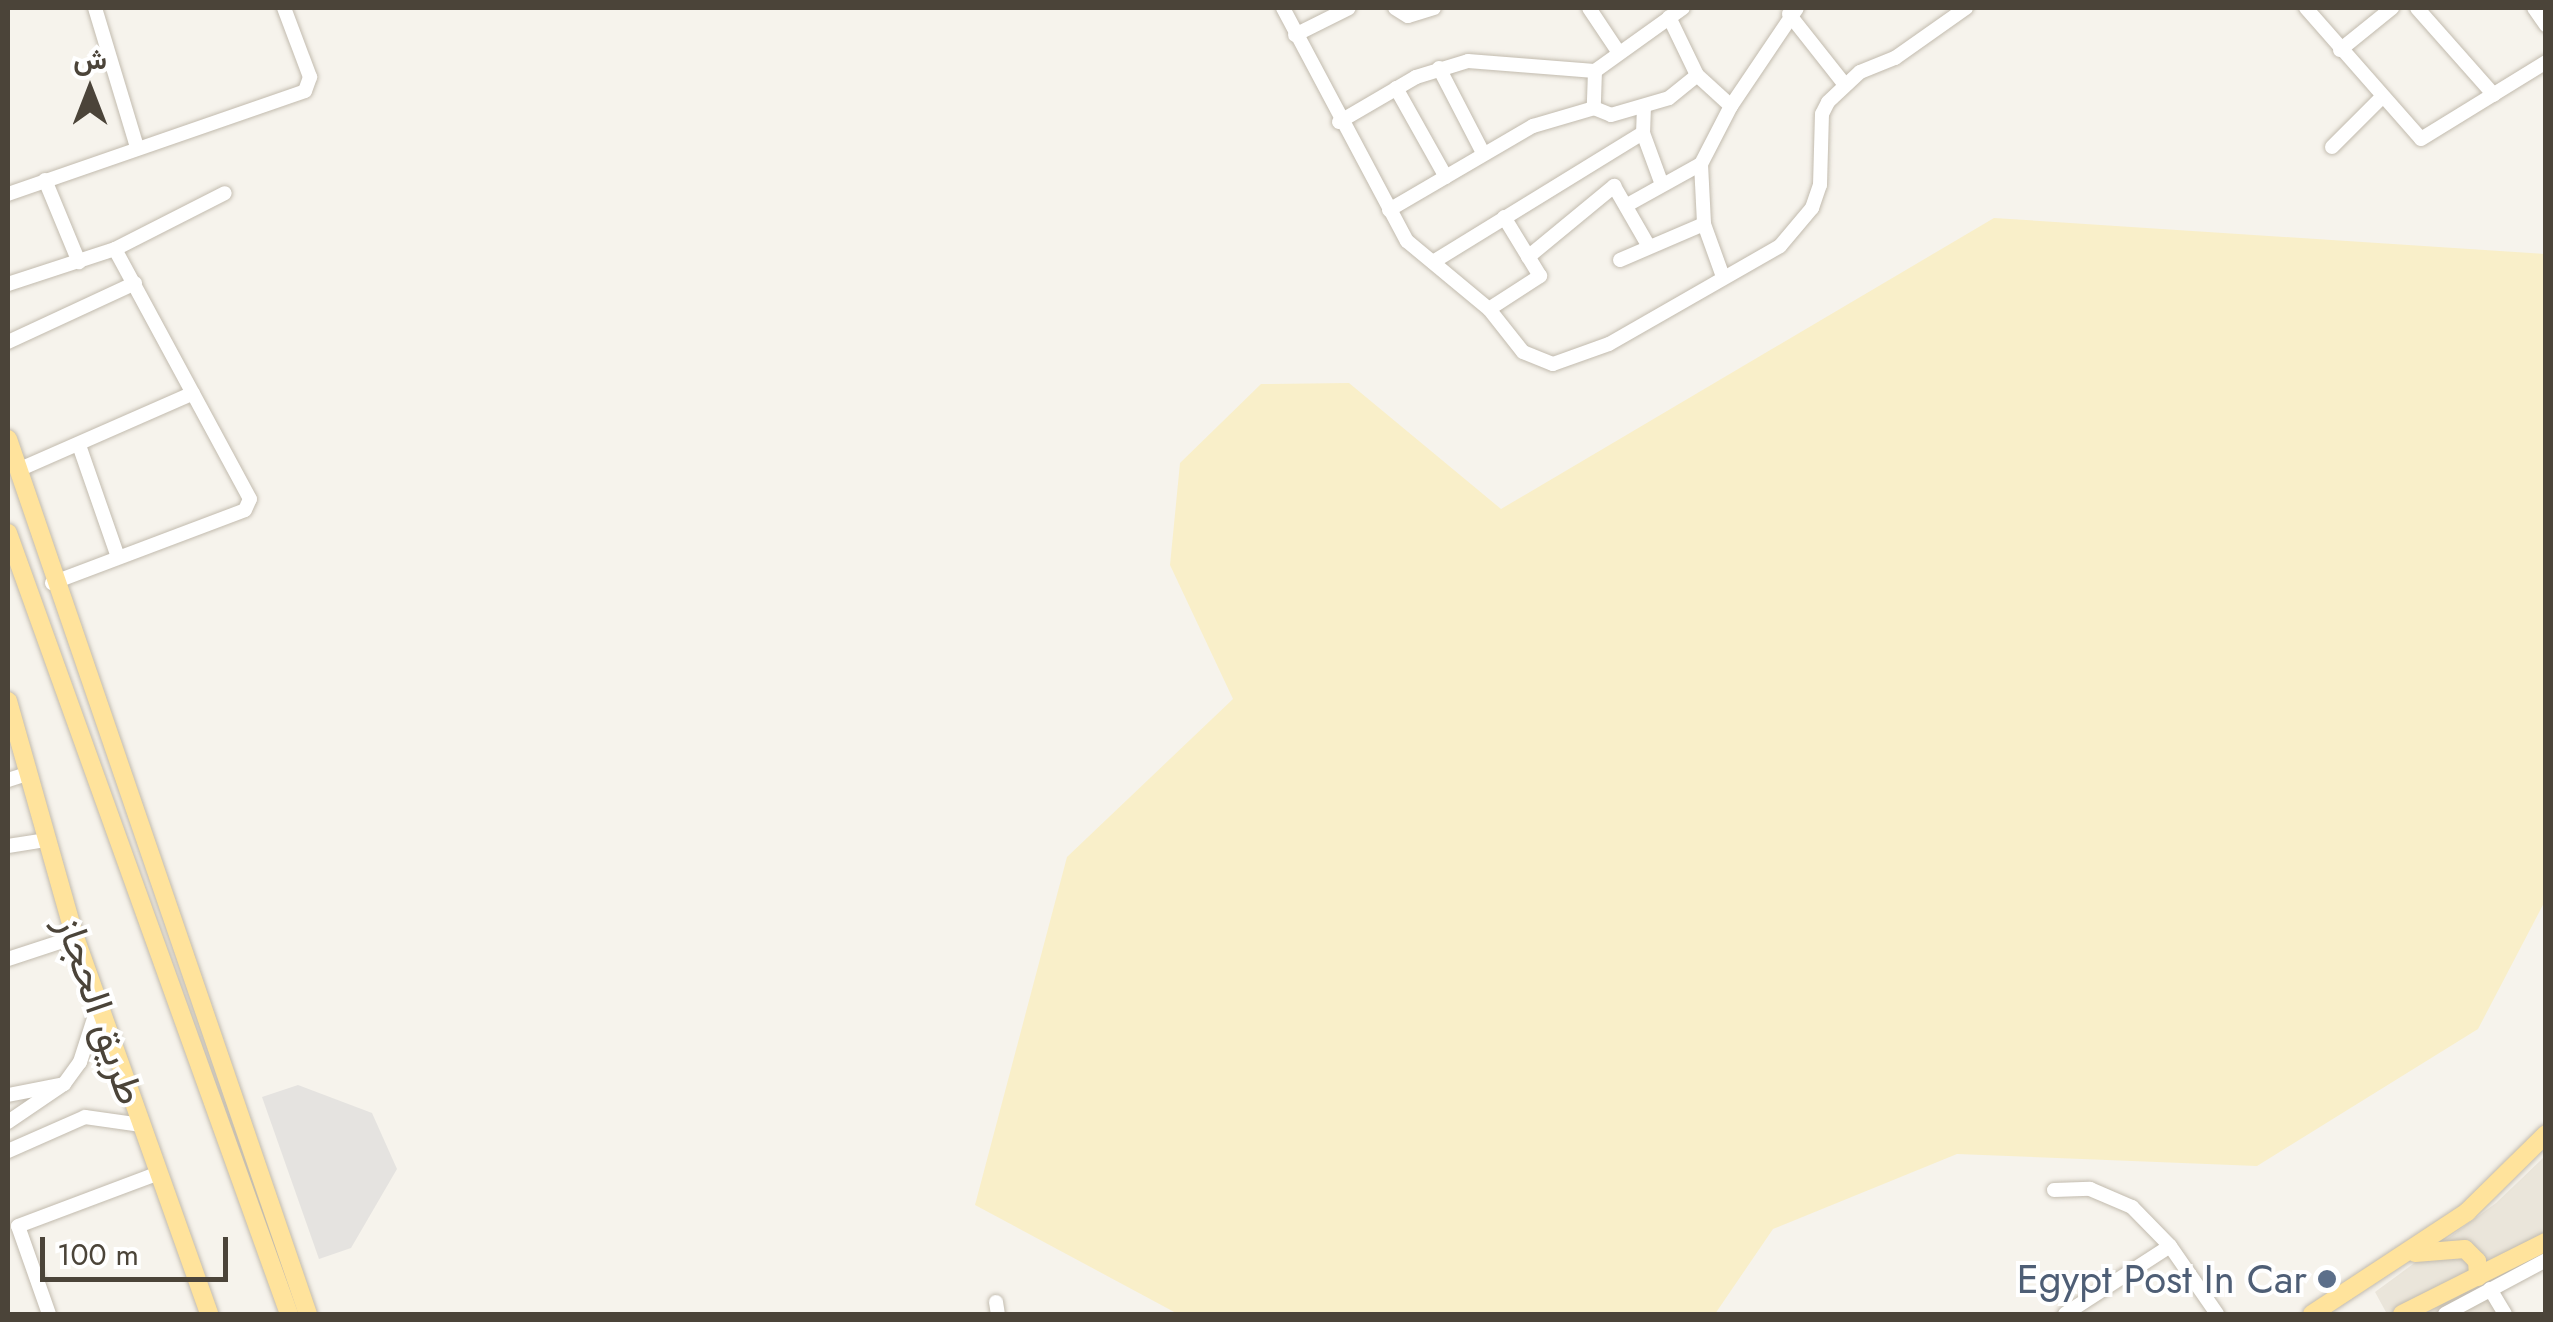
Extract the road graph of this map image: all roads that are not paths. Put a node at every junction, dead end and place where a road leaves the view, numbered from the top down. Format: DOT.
graph roads {
  1 [pos="95,8"];
  2 [pos="284,8"];
  3 [pos="1283,8"];
  4 [pos="1348,8"];
  5 [pos="1396,8"];
  6 [pos="1434,8"];
  7 [pos="1590,8"];
  8 [pos="1682,8"];
  9 [pos="1966,8"];
  10 [pos="2306,8"];
  11 [pos="2392,8"];
  12 [pos="2418,8"];
  13 [pos="2534,8"];
  14 [pos="1793,11"];
  15 [pos="1668,18"];
  16 [pos="2546,26"];
  17 [pos="1294,34"];
  18 [pos="2340,50"];
  19 [pos="1619,54"];
  20 [pos="2546,62"];
  21 [pos="1439,68"];
  22 [pos="1595,71"];
  23 [pos="1696,75"];
  24 [pos="1845,85"];
  25 [pos="1396,88"];
  26 [pos="2494,94"];
  27 [pos="2381,98"];
  28 [pos="1644,106"];
  29 [pos="1731,106"];
  30 [pos="1594,108"];
  31 [pos="1339,122"];
  32 [pos="1642,133"];
  33 [pos="2332,146"];
  34 [pos="138,147"];
  35 [pos="1483,153"];
  36 [pos="1701,164"];
  37 [pos="1446,176"];
  38 [pos="45,180"];
  39 [pos="1661,182"];
  40 [pos="225,193"];
  41 [pos="8,194"];
  42 [pos="1629,204"];
  43 [pos="1389,210"];
  44 [pos="1504,217"];
  45 [pos="1704,224"];
  46 [pos="1648,245"];
  47 [pos="115,249"];
  48 [pos="1528,258"];
  49 [pos="1620,260"];
  50 [pos="78,262"];
  51 [pos="1434,262"];
  52 [pos="1722,274"];
  53 [pos="8,284"];
  54 [pos="135,284"];
  55 [pos="1489,309"];
  56 [pos="8,342"];
  57 [pos="192,393"];
  58 [pos="8,439"];
  59 [pos="80,448"];
  60 [pos="18,470"];
  61 [pos="8,532"];
  62 [pos="118,558"];
  63 [pos="16,574"];
  64 [pos="52,584"];
  65 [pos="8,708"];
  66 [pos="27,774"];
  67 [pos="8,780"];
  68 [pos="105,797"];
  69 [pos="133,814"];
  70 [pos="44,840"];
  71 [pos="8,846"];
  72 [pos="75,937"];
  73 [pos="8,959"];
  74 [pos="98,1006"];
  75 [pos="64,1084"];
  76 [pos="8,1095"];
  77 [pos="8,1122"];
  78 [pos="141,1125"];
  79 [pos="2546,1134"];
  80 [pos="8,1152"];
  81 [pos="159,1173"];
  82 [pos="2054,1190"];
  83 [pos="2546,1242"];
  84 [pos="2170,1246"];
  85 [pos="2410,1254"];
  86 [pos="2546,1260"];
  87 [pos="2484,1283"];
  88 [pos="49,1314"];
  89 [pos="209,1314"];
  90 [pos="288,1314"];
  91 [pos="308,1314"];
  92 [pos="2066,1314"];
  93 [pos="2217,1314"];
  94 [pos="2312,1314"];
  95 [pos="2402,1314"];
  96 [pos="2445,1314"];
  97 [pos="2506,1314"];
  1 -- 34 [label="street"];
  2 -- 34 [label="street"];
  3 -- 17 [label="street"];
  4 -- 17 [label="street"];
  5 -- 6 [label="street"];
  7 -- 19 [label="street"];
  8 -- 15 [label="street"];
  9 -- 24 [label="street"];
  10 -- 18 [label="street"];
  11 -- 18 [label="street"];
  12 -- 26 [label="street"];
  13 -- 16 [label="street"];
  14 -- 24 [label="street"];
  14 -- 29 [label="street"];
  15 -- 19 [label="street"];
  15 -- 23 [label="street"];
  17 -- 31 [label="street"];
  18 -- 27 [label="street"];
  19 -- 22 [label="street"];
  20 -- 26 [label="street"];
  21 -- 22 [label="street"];
  21 -- 25 [label="street"];
  21 -- 35 [label="street"];
  22 -- 30 [label="street"];
  23 -- 28 [label="street"];
  23 -- 29 [label="street"];
  24 -- 52 [label="street"];
  25 -- 31 [label="street"];
  25 -- 37 [label="street"];
  26 -- 27 [label="street"];
  27 -- 33 [label="street"];
  28 -- 30 [label="street"];
  28 -- 32 [label="street"];
  29 -- 36 [label="street"];
  30 -- 35 [label="street"];
  31 -- 43 [label="street"];
  32 -- 39 [label="street"];
  32 -- 44 [label="street"];
  34 -- 38 [label="street"];
  35 -- 37 [label="street"];
  36 -- 39 [label="street"];
  36 -- 45 [label="street"];
  37 -- 43 [label="street"];
  38 -- 41 [label="street"];
  38 -- 50 [label="street"];
  39 -- 42 [label="street"];
  40 -- 47 [label="street"];
  42 -- 46 [label="street"];
  42 -- 48 [label="street"];
  43 -- 51 [label="street"];
  44 -- 48 [label="street"];
  44 -- 51 [label="street"];
  45 -- 46 [label="street"];
  45 -- 52 [label="street"];
  46 -- 49 [label="street"];
  47 -- 50 [label="street"];
  47 -- 54 [label="street"];
  48 -- 55 [label="street"];
  50 -- 53 [label="street"];
  51 -- 55 [label="street"];
  52 -- 55 [label="street"];
  54 -- 56 [label="street"];
  54 -- 57 [label="street"];
  57 -- 59 [label="street"];
  57 -- 62 [label="street"];
  58 -- 60 [label="main road"];
  59 -- 60 [label="street"];
  59 -- 62 [label="street"];
  60 -- 64 [label="main road"];
  61 -- 63 [label="main road"];
  62 -- 64 [label="street"];
  63 -- 68 [label="main road"];
  64 -- 69 [label="main road"];
  65 -- 66 [label="main road, طريق الحجاز"];
  66 -- 67 [label="street"];
  66 -- 70 [label="main road, طريق الحجاز"];
  68 -- 69 [label="main road"];
  68 -- 90 [label="main road"];
  69 -- 91 [label="main road"];
  70 -- 71 [label="street"];
  70 -- 72 [label="main road, طريق الحجاز"];
  72 -- 73 [label="street"];
  72 -- 74 [label="main road, طريق الحجاز"];
  74 -- 75 [label="street"];
  74 -- 78 [label="main road, طريق الحجاز"];
  75 -- 76 [label="street"];
  75 -- 77 [label="street"];
  78 -- 80 [label="street"];
  78 -- 81 [label="main road, طريق الحجاز"];
  79 -- 85 [label="main road"];
  81 -- 88 [label="street"];
  81 -- 89 [label="main road, طريق الحجاز"];
  82 -- 84 [label="street"];
  83 -- 87 [label="main road"];
  84 -- 92 [label="street"];
  84 -- 93 [label="street"];
  85 -- 87 [label="main road"];
  85 -- 94 [label="main road"];
  86 -- 87 [label="street"];
  87 -- 95 [label="main road"];
  87 -- 96 [label="street"];
  87 -- 97 [label="street"];
}
